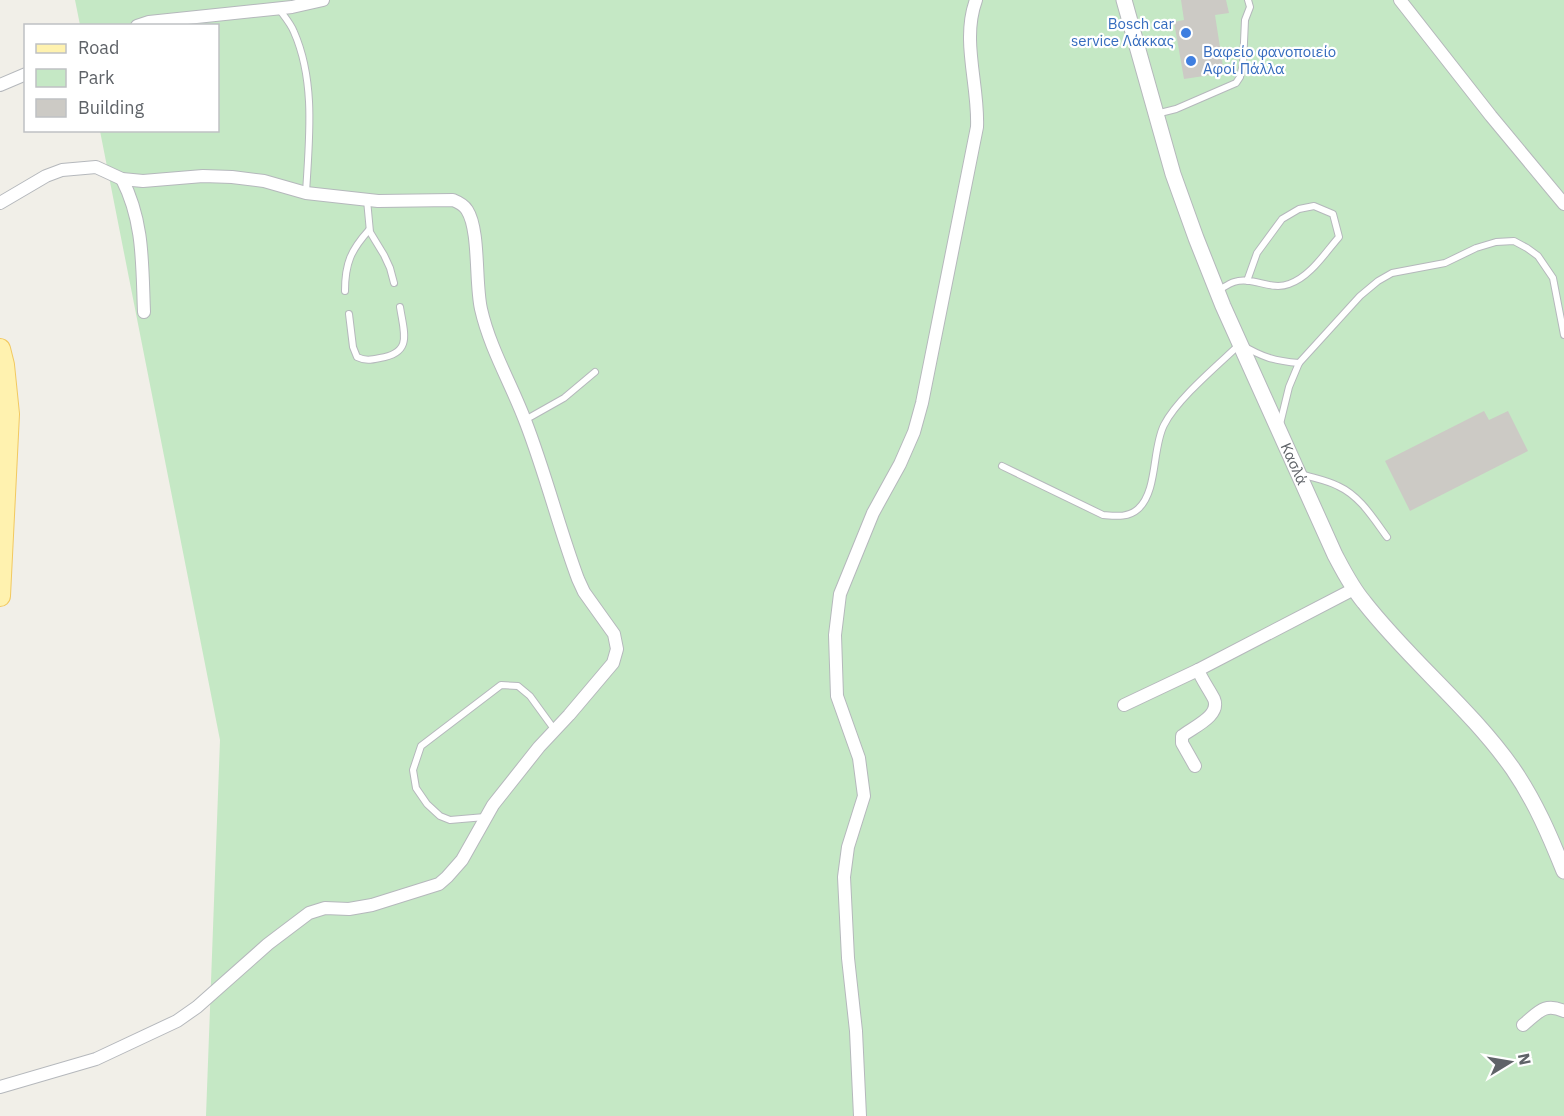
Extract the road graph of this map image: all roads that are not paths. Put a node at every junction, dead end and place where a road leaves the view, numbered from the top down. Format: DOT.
graph roads {
  1 [pos="323,0"];
  2 [pos="976,0"];
  3 [pos="1124,0"];
  4 [pos="1248,0"];
  5 [pos="1400,0"];
  6 [pos="279,8"];
  7 [pos="143,24"];
  8 [pos="24,75"];
  9 [pos="0,85"];
  10 [pos="1156,114"];
  11 [pos="122,179"];
  12 [pos="306,193"];
  13 [pos="367,200"];
  14 [pos="0,203"];
  15 [pos="1564,204"];
  16 [pos="369,230"];
  17 [pos="1246,281"];
  18 [pos="394,283"];
  19 [pos="345,291"];
  20 [pos="1217,292"];
  21 [pos="1557,302"];
  22 [pos="400,307"];
  23 [pos="1564,309"];
  24 [pos="144,312"];
  25 [pos="349,314"];
  26 [pos="1564,335"];
  27 [pos="1240,344"];
  28 [pos="0,350"];
  29 [pos="1299,363"];
  30 [pos="595,372"];
  31 [pos="525,420"];
  32 [pos="1279,431"];
  33 [pos="1002,466"];
  34 [pos="1297,473"];
  35 [pos="1387,537"];
  36 [pos="2,545"];
  37 [pos="1354,589"];
  38 [pos="0,596"];
  39 [pos="1198,670"];
  40 [pos="1124,705"];
  41 [pos="555,730"];
  42 [pos="1195,766"];
  43 [pos="486,817"];
  44 [pos="1564,871"];
  45 [pos="1564,1011"];
  46 [pos="1523,1025"];
  47 [pos="0,1087"];
  48 [pos="860,1116"];
  1 -- 6 [label="street"];
  2 -- 48 [label="street"];
  3 -- 10 [label="street, Κασλά"];
  4 -- 10 [label="lane"];
  5 -- 15 [label="street"];
  6 -- 7 [label="street"];
  6 -- 12 [label="lane"];
  8 -- 9 [label="street"];
  10 -- 20 [label="street, Κασλά"];
  11 -- 12 [label="street"];
  11 -- 14 [label="street"];
  11 -- 24 [label="street"];
  12 -- 13 [label="street"];
  13 -- 16 [label="lane"];
  13 -- 31 [label="street"];
  16 -- 18 [label="lane"];
  16 -- 19 [label="lane"];
  17 -- 17 [label="lane"];
  17 -- 20 [label="lane"];
  20 -- 27 [label="street, Κασλά"];
  21 -- 23 [label="lane"];
  21 -- 26 [label="lane"];
  21 -- 29 [label="lane"];
  22 -- 25 [label="lane"];
  27 -- 29 [label="lane"];
  27 -- 32 [label="street, Κασλά"];
  27 -- 33 [label="lane"];
  28 -- 36 [label="main road"];
  29 -- 32 [label="lane"];
  30 -- 31 [label="lane"];
  31 -- 41 [label="street"];
  32 -- 34 [label="street, Κασλά"];
  34 -- 35 [label="lane"];
  34 -- 37 [label="street, Κασλά"];
  36 -- 38 [label="main road"];
  37 -- 39 [label="street"];
  37 -- 44 [label="street, Κασλά"];
  39 -- 40 [label="street"];
  39 -- 42 [label="street"];
  41 -- 43 [label="street"];
  41 -- 43 [label="lane"];
  43 -- 47 [label="street"];
  45 -- 46 [label="street"];
}
